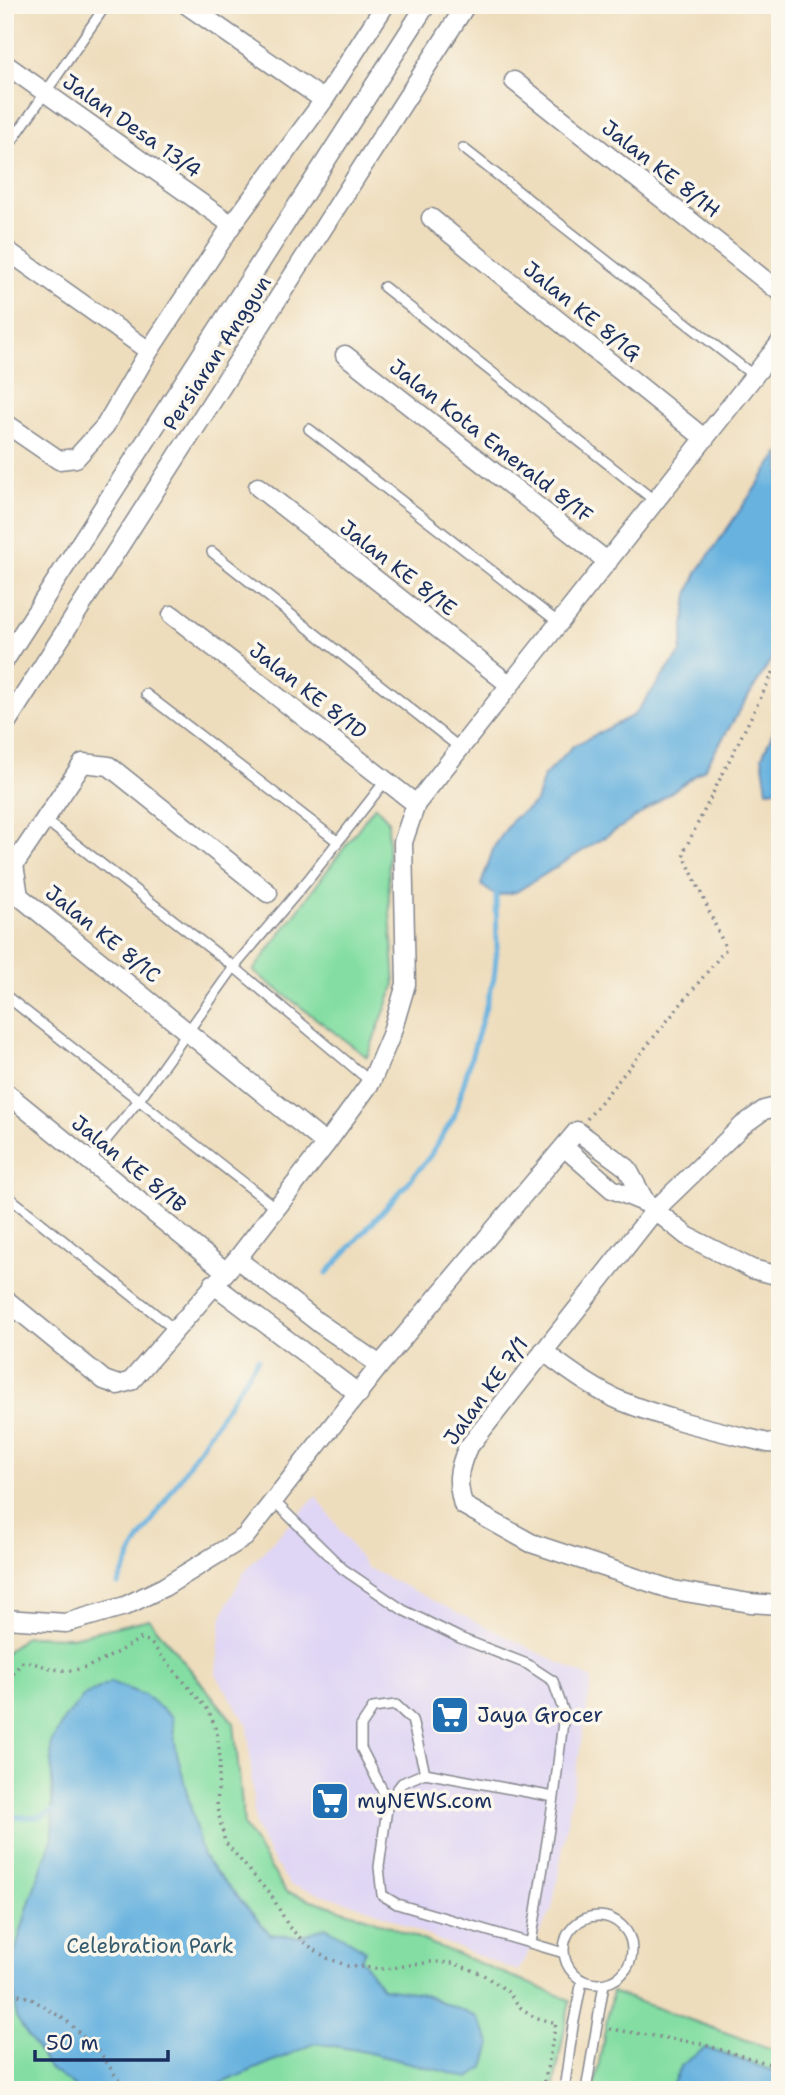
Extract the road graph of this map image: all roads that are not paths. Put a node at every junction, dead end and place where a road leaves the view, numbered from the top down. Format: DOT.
graph roads {
  1 [pos="106,5"];
  2 [pos="187,5"];
  3 [pos="385,5"];
  4 [pos="426,5"];
  5 [pos="467,5"];
  6 [pos="5,64"];
  7 [pos="514,81"];
  8 [pos="46,93"];
  9 [pos="324,100"];
  10 [pos="463,148"];
  11 [pos="5,151"];
  12 [pos="431,218"];
  13 [pos="232,225"];
  14 [pos="5,249"];
  15 [pos="384,287"];
  16 [pos="780,292"];
  17 [pos="780,343"];
  18 [pos="149,351"];
  19 [pos="345,355"];
  20 [pos="754,376"];
  21 [pos="5,423"];
  22 [pos="309,429"];
  23 [pos="705,439"];
  24 [pos="258,487"];
  25 [pos="655,501"];
  26 [pos="212,551"];
  27 [pos="608,562"];
  28 [pos="172,615"];
  29 [pos="559,624"];
  30 [pos="5,660"];
  31 [pos="510,685"];
  32 [pos="146,694"];
  33 [pos="5,725"];
  34 [pos="461,748"];
  35 [pos="386,780"];
  36 [pos="416,804"];
  37 [pos="45,820"];
  38 [pos="337,841"];
  39 [pos="268,893"];
  40 [pos="234,967"];
  41 [pos="5,995"];
  42 [pos="188,1032"];
  43 [pos="372,1082"];
  44 [pos="5,1092"];
  45 [pos="139,1100"];
  46 [pos="780,1106"];
  47 [pos="326,1144"];
  48 [pos="564,1147"];
  49 [pos="89,1161"];
  50 [pos="5,1194"];
  51 [pos="650,1207"];
  52 [pos="276,1208"];
  53 [pos="225,1271"];
  54 [pos="780,1276"];
  55 [pos="5,1299"];
  56 [pos="174,1329"];
  57 [pos="543,1351"];
  58 [pos="380,1365"];
  59 [pos="359,1394"];
  60 [pos="780,1444"];
  61 [pos="274,1501"];
  62 [pos="780,1605"];
  63 [pos="5,1619"];
  64 [pos="425,1773"];
  65 [pos="554,1797"];
  66 [pos="388,1801"];
  67 [pos="531,1943"];
  68 [pos="564,1953"];
  69 [pos="582,1981"];
  70 [pos="604,1984"];
  71 [pos="564,2090"];
  72 [pos="586,2090"];
  1 -- 8 [label="lane"];
  2 -- 9 [label="street"];
  3 -- 9 [label="street"];
  4 -- 30 [label="street, Persiaran Anggun"];
  5 -- 33 [label="street, Persiaran Anggun"];
  6 -- 8 [label="street, Jalan Desa 13/4"];
  7 -- 16 [label="street, Jalan KE 8/1H"];
  8 -- 11 [label="lane"];
  8 -- 13 [label="street, Jalan Desa 13/4"];
  9 -- 13 [label="street"];
  10 -- 20 [label="lane"];
  12 -- 23 [label="street, Jalan KE 8/1G"];
  13 -- 18 [label="street"];
  14 -- 18 [label="street"];
  15 -- 25 [label="lane"];
  17 -- 20 [label="street"];
  18 -- 21 [label="street"];
  19 -- 27 [label="street, Jalan Kota Emerald 8/1F"];
  20 -- 23 [label="street"];
  22 -- 29 [label="lane"];
  23 -- 25 [label="street"];
  24 -- 31 [label="street, Jalan KE 8/1E"];
  25 -- 27 [label="street"];
  26 -- 34 [label="lane"];
  27 -- 29 [label="street"];
  28 -- 35 [label="street, Jalan KE 8/1D"];
  29 -- 31 [label="street"];
  31 -- 34 [label="street"];
  32 -- 38 [label="lane"];
  34 -- 36 [label="street"];
  35 -- 36 [label="street, Jalan KE 8/1D"];
  35 -- 38 [label="lane"];
  36 -- 43 [label="street"];
  37 -- 39 [label="street, Jalan KE 8/1C"];
  37 -- 40 [label="lane"];
  37 -- 42 [label="street, Jalan KE 8/1C"];
  38 -- 40 [label="lane"];
  40 -- 42 [label="lane"];
  40 -- 43 [label="lane"];
  41 -- 45 [label="lane"];
  42 -- 45 [label="lane"];
  42 -- 47 [label="street, Jalan KE 8/1C"];
  43 -- 47 [label="street"];
  44 -- 49 [label="street, Jalan KE 8/1B"];
  45 -- 49 [label="lane"];
  45 -- 52 [label="lane"];
  46 -- 51 [label="street, Jalan KE 7/1"];
  47 -- 52 [label="street"];
  48 -- 51 [label="street"];
  48 -- 51 [label="street"];
  48 -- 58 [label="street"];
  49 -- 53 [label="street, Jalan KE 8/1B"];
  50 -- 56 [label="lane"];
  51 -- 54 [label="street"];
  51 -- 57 [label="street, Jalan KE 7/1"];
  52 -- 53 [label="street"];
  53 -- 56 [label="street"];
  53 -- 58 [label="street"];
  53 -- 59 [label="street"];
  55 -- 56 [label="street"];
  57 -- 60 [label="street"];
  57 -- 62 [label="street, Jalan KE 7/1"];
  58 -- 59 [label="street"];
  59 -- 61 [label="street"];
  61 -- 63 [label="street"];
  61 -- 65 [label="lane"];
  64 -- 65 [label="lane"];
  64 -- 66 [label="lane"];
  64 -- 66 [label="lane"];
  65 -- 67 [label="lane"];
  66 -- 67 [label="lane"];
  67 -- 68 [label="lane"];
  68 -- 69 [label="lane"];
  68 -- 70 [label="lane"];
  69 -- 70 [label="lane"];
  69 -- 71 [label="lane"];
  70 -- 72 [label="lane"];
}
